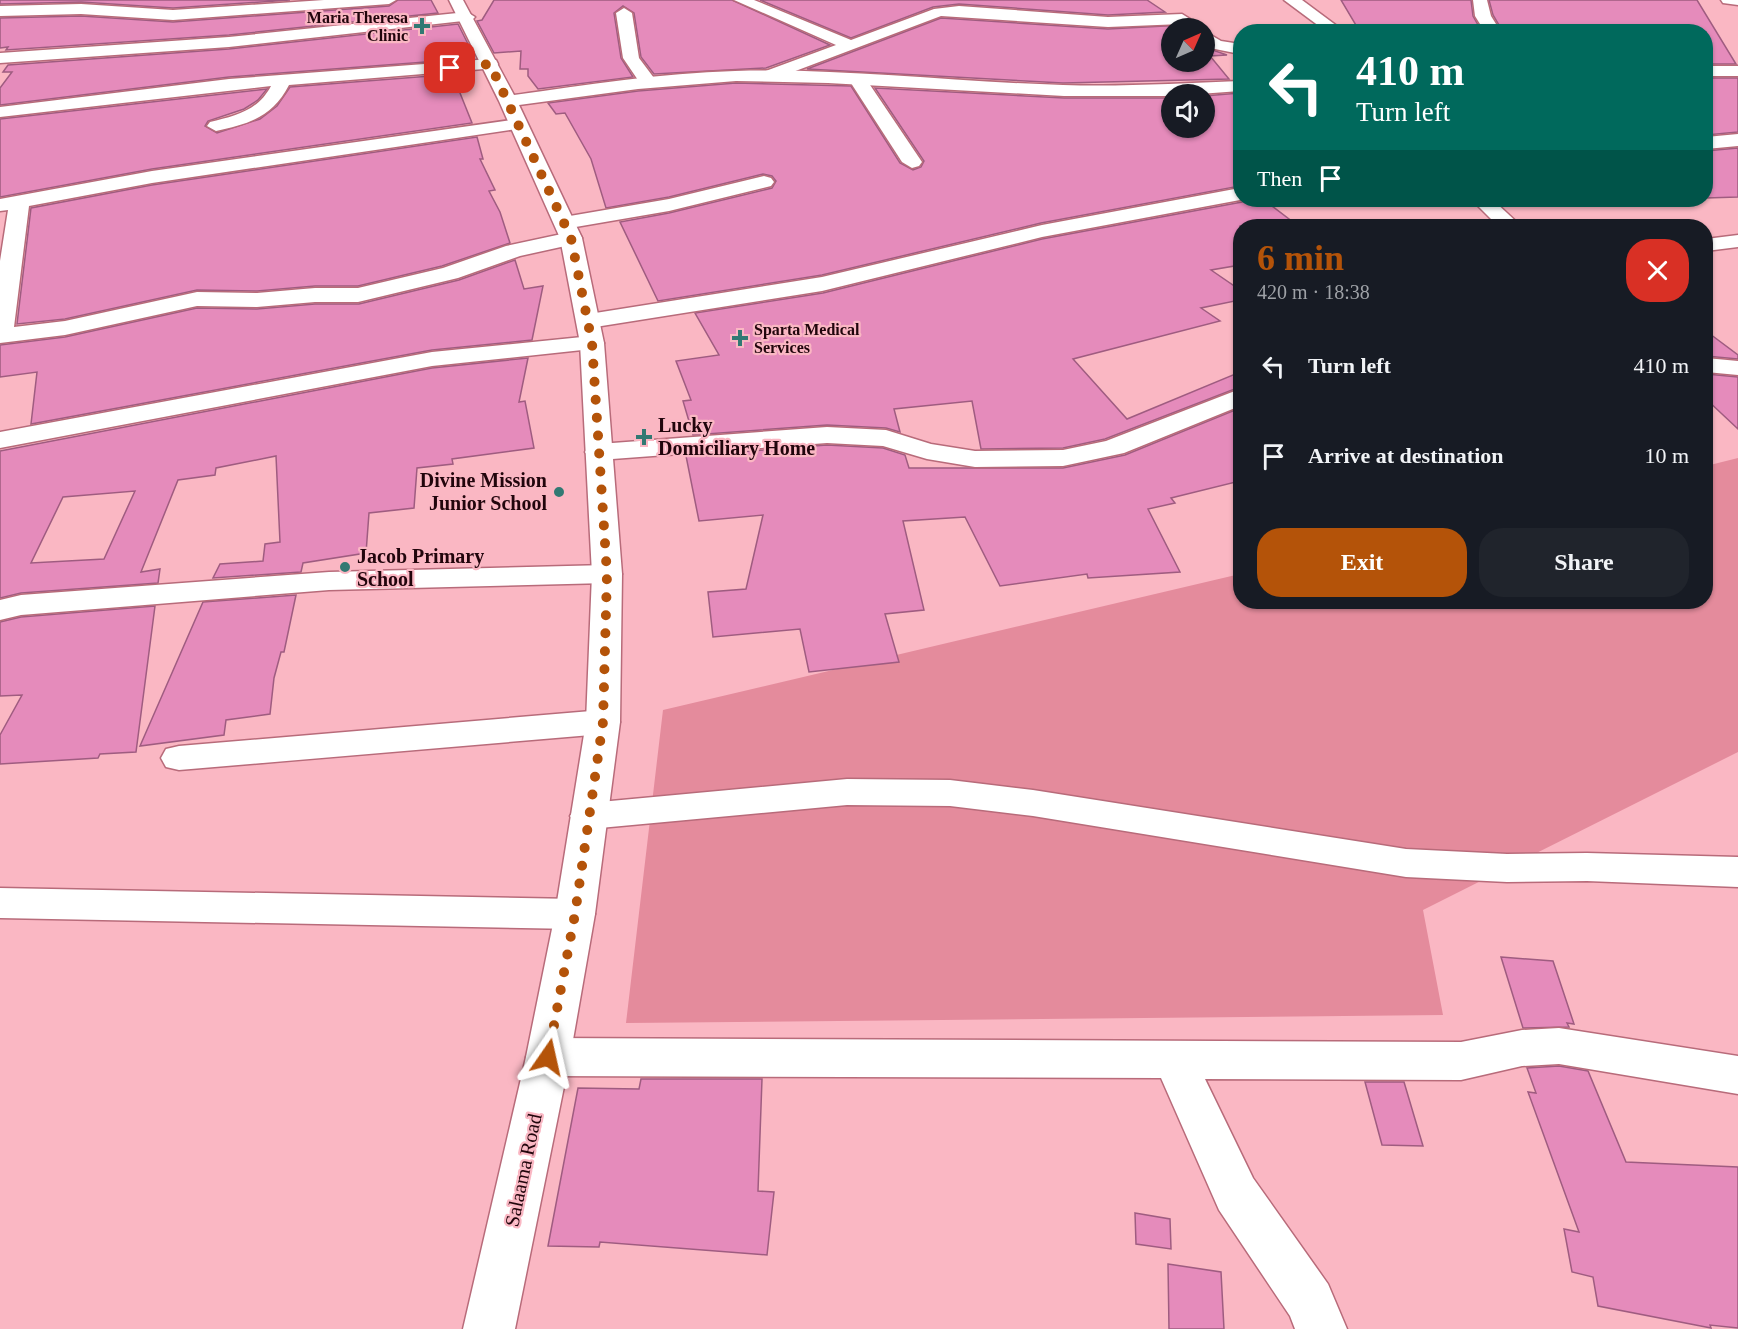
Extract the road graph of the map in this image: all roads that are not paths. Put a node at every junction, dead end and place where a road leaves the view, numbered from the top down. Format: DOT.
graph roads {
  1 [pos="389,0"];
  2 [pos="741,0"];
  3 [pos="1038,0"];
  4 [pos="1291,0"];
  5 [pos="1728,0"];
  6 [pos="1480,1"];
  7 [pos="1738,1"];
  8 [pos="1164,6"];
  9 [pos="462,8"];
  10 [pos="0,11"];
  11 [pos="624,13"];
  12 [pos="1033,17"];
  13 [pos="1180,18"];
  14 [pos="1161,23"];
  15 [pos="1327,24"];
  16 [pos="1488,24"];
  17 [pos="1215,44"];
  18 [pos="853,46"];
  19 [pos="1233,48"];
  20 [pos="0,58"];
  21 [pos="490,64"];
  22 [pos="1713,70"];
  23 [pos="1738,71"];
  24 [pos="769,76"];
  25 [pos="858,80"];
  26 [pos="282,81"];
  27 [pos="648,82"];
  28 [pos="1233,86"];
  29 [pos="0,112"];
  30 [pos="513,112"];
  31 [pos="216,126"];
  32 [pos="1738,140"];
  33 [pos="1713,142"];
  34 [pos="912,162"];
  35 [pos="764,182"];
  36 [pos="1233,195"];
  37 [pos="10,203"];
  38 [pos="1490,207"];
  39 [pos="1502,219"];
  40 [pos="568,231"];
  41 [pos="1738,241"];
  42 [pos="1713,244"];
  43 [pos="590,332"];
  44 [pos="0,336"];
  45 [pos="1713,365"];
  46 [pos="1738,368"];
  47 [pos="1233,400"];
  48 [pos="0,440"];
  49 [pos="599,452"];
  50 [pos="607,574"];
  51 [pos="0,610"];
  52 [pos="603,722"];
  53 [pos="179,758"];
  54 [pos="590,816"];
  55 [pos="1738,872"];
  56 [pos="0,903"];
  57 [pos="575,914"];
  58 [pos="548,1057"];
  59 [pos="1174,1059"];
  60 [pos="1738,1075"];
  61 [pos="489,1329"];
  62 [pos="1321,1329"];
  1 -- 10 [label="street"];
  2 -- 18 [label="street"];
  3 -- 12 [label="street"];
  4 -- 15 [label="street"];
  5 -- 7 [label="street"];
  6 -- 16 [label="street"];
  8 -- 13 [label="street"];
  9 -- 20 [label="street"];
  9 -- 21 [label="street, Salaama Road"];
  11 -- 27 [label="street"];
  12 -- 14 [label="street"];
  12 -- 18 [label="street"];
  17 -- 19 [label="street"];
  18 -- 24 [label="street"];
  21 -- 26 [label="street"];
  21 -- 30 [label="street, Salaama Road"];
  22 -- 23 [label="street"];
  24 -- 25 [label="street"];
  24 -- 27 [label="street"];
  25 -- 28 [label="street"];
  25 -- 34 [label="street"];
  26 -- 29 [label="street"];
  26 -- 31 [label="street"];
  27 -- 30 [label="street"];
  30 -- 37 [label="street"];
  30 -- 40 [label="street, Salaama Road"];
  32 -- 33 [label="street"];
  35 -- 40 [label="street"];
  36 -- 43 [label="street"];
  37 -- 44 [label="street"];
  38 -- 39 [label="street"];
  40 -- 43 [label="street, Salaama Road"];
  40 -- 44 [label="street"];
  41 -- 42 [label="street"];
  43 -- 48 [label="street"];
  43 -- 49 [label="street, Salaama Road"];
  45 -- 46 [label="street"];
  47 -- 49 [label="street"];
  49 -- 50 [label="street, Salaama Road"];
  50 -- 51 [label="street"];
  50 -- 52 [label="street, Salaama Road"];
  52 -- 53 [label="street"];
  52 -- 54 [label="street, Salaama Road"];
  54 -- 55 [label="street"];
  54 -- 57 [label="street, Salaama Road"];
  56 -- 57 [label="street"];
  57 -- 58 [label="street, Salaama Road"];
  58 -- 59 [label="street"];
  58 -- 61 [label="street, Salaama Road"];
  59 -- 60 [label="street"];
  59 -- 62 [label="street"];
}
